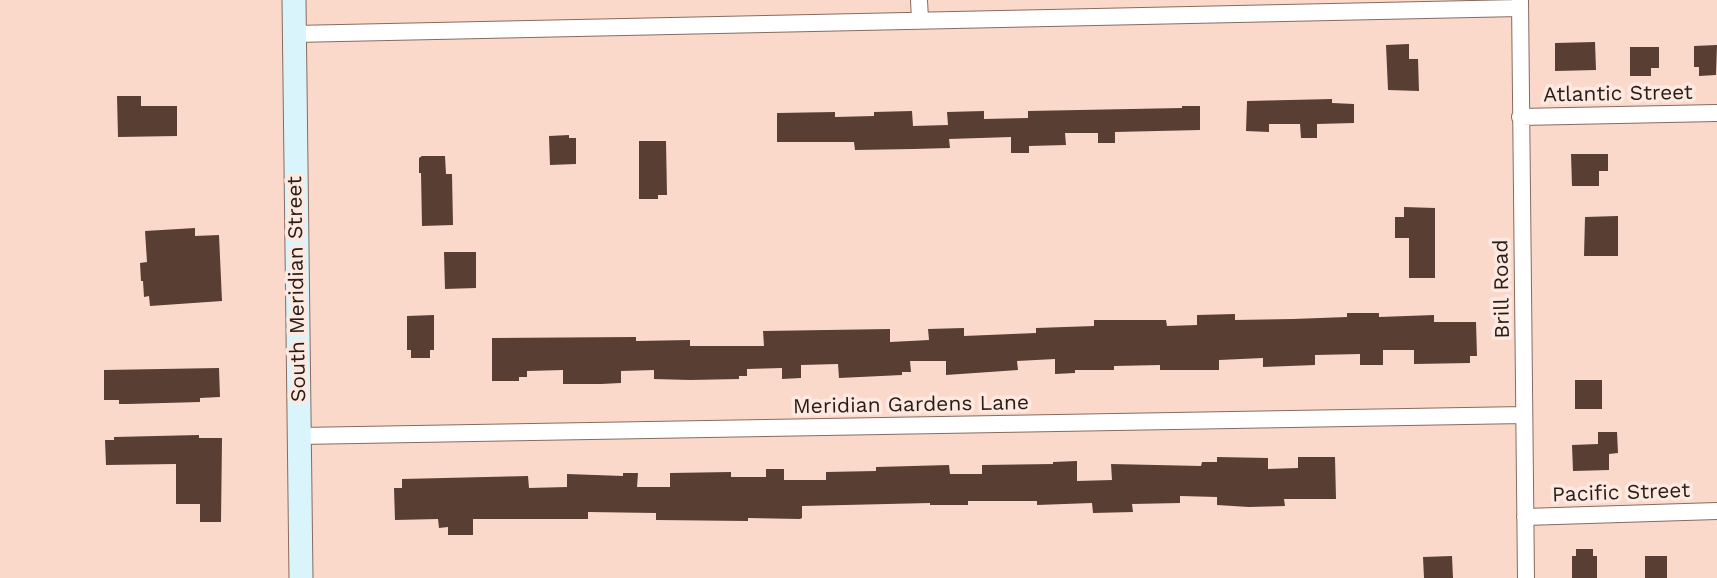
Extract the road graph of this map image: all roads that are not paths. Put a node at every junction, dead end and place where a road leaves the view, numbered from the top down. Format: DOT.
graph roads {
  1 [pos="294,0"];
  2 [pos="919,0"];
  3 [pos="1520,4"];
  4 [pos="920,20"];
  5 [pos="294,34"];
  6 [pos="1717,113"];
  7 [pos="1520,117"];
  8 [pos="1524,415"];
  9 [pos="299,436"];
  10 [pos="1717,511"];
  11 [pos="1525,517"];
  12 [pos="301,578"];
  13 [pos="1526,578"];
  1 -- 5 [label="main road, South Meridian Street"];
  2 -- 4 [label="street"];
  3 -- 4 [label="street"];
  3 -- 7 [label="street, Brill Road"];
  4 -- 5 [label="street"];
  5 -- 9 [label="main road, South Meridian Street"];
  6 -- 7 [label="street, Atlantic Street"];
  7 -- 8 [label="street, Brill Road"];
  8 -- 9 [label="street, Meridian Gardens Lane"];
  8 -- 11 [label="street, Brill Road"];
  9 -- 12 [label="main road, South Meridian Street"];
  10 -- 11 [label="street, Pacific Street"];
  11 -- 13 [label="street, Brill Road"];
}
